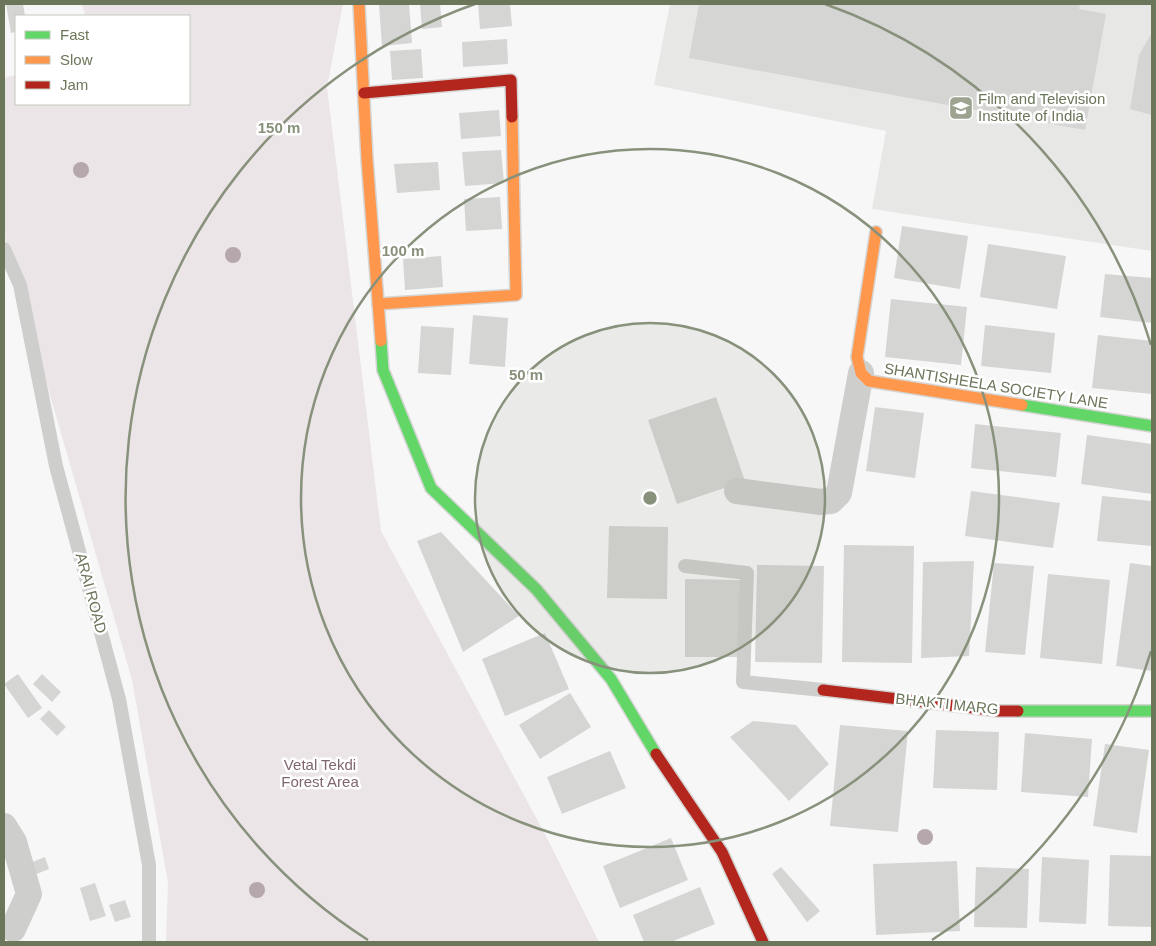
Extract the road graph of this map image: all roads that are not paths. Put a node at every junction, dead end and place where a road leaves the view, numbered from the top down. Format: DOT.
graph roads {
  1 [pos="359,4"];
  2 [pos="364,93"];
  3 [pos="876,232"];
  4 [pos="4,250"];
  5 [pos="378,304"];
  6 [pos="861,372"];
  7 [pos="1152,426"];
  8 [pos="737,491"];
  9 [pos="685,566"];
  10 [pos="823,690"];
  11 [pos="1152,711"];
  12 [pos="4,826"];
  13 [pos="14,933"];
  14 [pos="149,942"];
  15 [pos="763,942"];
  1 -- 2 [label="street"];
  2 -- 5 [label="street"];
  2 -- 5 [label="street"];
  3 -- 6 [label="street, SHANTISHEELA SOCIETY LANE"];
  4 -- 14 [label="lane, ARAI ROAD"];
  5 -- 15 [label="street"];
  6 -- 7 [label="street, SHANTISHEELA SOCIETY LANE"];
  6 -- 8 [label="street"];
  9 -- 10 [label="lane, BHAKTI MARG"];
  10 -- 11 [label="street, BHAKTI MARG"];
  12 -- 13 [label="street"];
}
